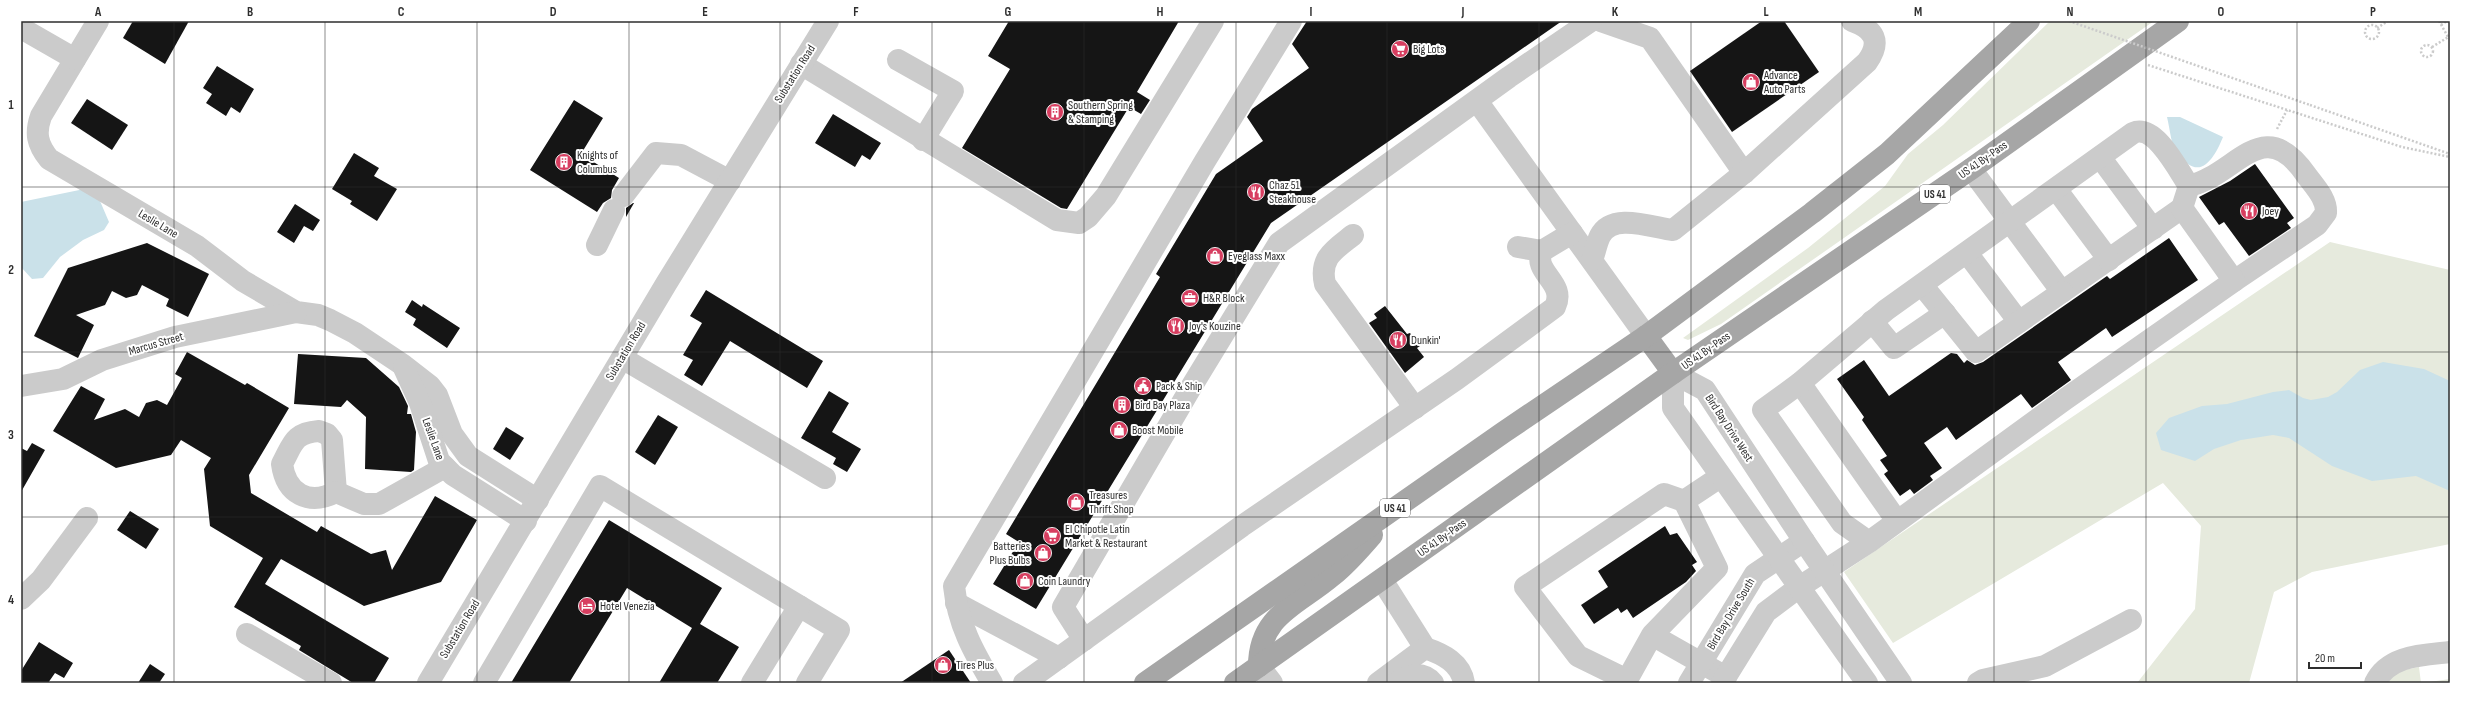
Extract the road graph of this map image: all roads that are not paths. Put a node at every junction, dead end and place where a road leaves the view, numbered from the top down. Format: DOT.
graph roads {
  1 [pos="98,21"];
  2 [pos="828,21"];
  3 [pos="1213,21"];
  4 [pos="1291,21"];
  5 [pos="1590,21"];
  6 [pos="1601,21"];
  7 [pos="1852,21"];
  8 [pos="2029,21"];
  9 [pos="2178,21"];
  10 [pos="21,28"];
  11 [pos="75,59"];
  12 [pos="898,60"];
  13 [pos="801,64"];
  14 [pos="1477,101"];
  15 [pos="923,140"];
  16 [pos="2100,157"];
  17 [pos="1971,169"];
  18 [pos="1744,173"];
  19 [pos="730,181"];
  20 [pos="2189,186"];
  21 [pos="2056,189"];
  22 [pos="2182,208"];
  23 [pos="2010,222"];
  24 [pos="2153,229"];
  25 [pos="1572,232"];
  26 [pos="1352,235"];
  27 [pos="597,245"];
  28 [pos="1518,247"];
  29 [pos="1542,251"];
  30 [pos="1967,253"];
  31 [pos="1592,260"];
  32 [pos="2109,260"];
  33 [pos="2234,281"];
  34 [pos="1922,284"];
  35 [pos="2062,292"];
  36 [pos="296,312"];
  37 [pos="1945,313"];
  38 [pos="1872,321"];
  39 [pos="2019,322"];
  40 [pos="1646,336"];
  41 [pos="622,358"];
  42 [pos="403,365"];
  43 [pos="1673,374"];
  44 [pos="1800,383"];
  45 [pos="21,386"];
  46 [pos="1415,408"];
  47 [pos="445,467"];
  48 [pos="1720,476"];
  49 [pos="825,478"];
  50 [pos="336,492"];
  51 [pos="538,500"];
  52 [pos="1684,501"];
  53 [pos="1393,509"];
  54 [pos="87,518"];
  55 [pos="526,521"];
  56 [pos="1897,521"];
  57 [pos="1804,541"];
  58 [pos="1869,542"];
  59 [pos="1777,558"];
  60 [pos="1825,571"];
  61 [pos="1382,580"];
  62 [pos="1798,588"];
  63 [pos="21,599"];
  64 [pos="956,603"];
  65 [pos="799,606"];
  66 [pos="2131,620"];
  67 [pos="247,634"];
  68 [pos="1652,635"];
  69 [pos="1084,640"];
  70 [pos="1425,648"];
  71 [pos="2450,652"];
  72 [pos="1059,658"];
  73 [pos="1701,663"];
  74 [pos="1266,675"];
  75 [pos="1724,680"];
  76 [pos="1398,681"];
  77 [pos="1626,681"];
  78 [pos="332,683"];
  79 [pos="428,683"];
  80 [pos="484,683"];
  81 [pos="752,683"];
  82 [pos="807,683"];
  83 [pos="992,683"];
  84 [pos="1024,683"];
  85 [pos="1145,683"];
  86 [pos="1235,683"];
  87 [pos="1378,683"];
  88 [pos="1433,683"];
  89 [pos="1455,683"];
  90 [pos="1464,683"];
  91 [pos="1689,683"];
  92 [pos="1867,683"];
  93 [pos="1901,683"];
  94 [pos="1978,683"];
  95 [pos="2375,683"];
  1 -- 11 [label="street, Leslie Lane"];
  2 -- 13 [label="street, Substation Road"];
  3 -- 15 [label="street"];
  4 -- 64 [label="street"];
  5 -- 14 [label="street"];
  6 -- 18 [label="street"];
  7 -- 18 [label="street"];
  8 -- 40 [label="main road, US 41"];
  9 -- 17 [label="main road, US 41 By-Pass / US 41"];
  10 -- 11 [label="street"];
  11 -- 36 [label="street, Leslie Lane"];
  12 -- 15 [label="street"];
  13 -- 15 [label="street"];
  13 -- 19 [label="street, Substation Road"];
  14 -- 25 [label="street"];
  14 -- 69 [label="street"];
  16 -- 20 [label="street"];
  16 -- 21 [label="street"];
  16 -- 24 [label="street"];
  17 -- 23 [label="street"];
  17 -- 43 [label="main road, US 41 By-Pass / US 41"];
  18 -- 31 [label="street"];
  19 -- 27 [label="street"];
  19 -- 41 [label="street, Substation Road"];
  20 -- 22 [label="street"];
  20 -- 33 [label="street"];
  21 -- 23 [label="street"];
  21 -- 32 [label="street"];
  22 -- 24 [label="street"];
  22 -- 33 [label="street"];
  23 -- 30 [label="street"];
  23 -- 35 [label="street"];
  24 -- 32 [label="street"];
  25 -- 29 [label="street"];
  25 -- 31 [label="street"];
  26 -- 46 [label="street"];
  28 -- 29 [label="street"];
  29 -- 46 [label="street"];
  30 -- 34 [label="street"];
  30 -- 39 [label="street"];
  31 -- 40 [label="street"];
  32 -- 35 [label="street"];
  33 -- 56 [label="street"];
  34 -- 37 [label="street"];
  34 -- 38 [label="street"];
  35 -- 39 [label="street"];
  36 -- 42 [label="street, Leslie Lane"];
  36 -- 45 [label="street, Marcus Street"];
  37 -- 38 [label="street"];
  37 -- 39 [label="street"];
  38 -- 44 [label="street"];
  40 -- 43 [label="main road"];
  40 -- 53 [label="main road, US 41"];
  41 -- 49 [label="street"];
  41 -- 51 [label="street, Substation Road"];
  42 -- 47 [label="street, Leslie Lane"];
  42 -- 51 [label="street, Leslie Lane"];
  43 -- 48 [label="street"];
  43 -- 57 [label="street, Bird Bay Drive West"];
  43 -- 61 [label="main road, US 41 By-Pass / US 41"];
  44 -- 56 [label="street"];
  44 -- 58 [label="street"];
  46 -- 69 [label="street"];
  47 -- 50 [label="street"];
  47 -- 55 [label="street, Leslie Lane"];
  48 -- 52 [label="street"];
  48 -- 59 [label="street"];
  51 -- 55 [label="street, Substation Road"];
  52 -- 68 [label="street"];
  52 -- 77 [label="street"];
  53 -- 74 [label="main road"];
  53 -- 85 [label="main road, US 41"];
  54 -- 63 [label="street"];
  55 -- 79 [label="street, Substation Road"];
  56 -- 58 [label="street"];
  57 -- 59 [label="street, Bird Bay Drive South"];
  57 -- 60 [label="street, Bird Bay Drive West"];
  58 -- 60 [label="street"];
  59 -- 62 [label="street"];
  59 -- 73 [label="street, Bird Bay Drive South"];
  60 -- 62 [label="street"];
  60 -- 93 [label="street, Bird Bay Drive West"];
  61 -- 70 [label="street"];
  61 -- 74 [label="main road, US 41 By-Pass / US 41"];
  62 -- 75 [label="street"];
  62 -- 92 [label="street"];
  64 -- 72 [label="street"];
  64 -- 83 [label="street"];
  65 -- 80 [label="street"];
  65 -- 81 [label="street"];
  65 -- 82 [label="street"];
  66 -- 94 [label="street"];
  67 -- 78 [label="street"];
  68 -- 73 [label="street"];
  68 -- 77 [label="street"];
  69 -- 72 [label="street"];
  70 -- 87 [label="street"];
  70 -- 90 [label="street"];
  71 -- 95 [label="street"];
  72 -- 84 [label="street"];
  73 -- 75 [label="street"];
  73 -- 91 [label="street, Bird Bay Drive South"];
  74 -- 86 [label="main road, US 41 By-Pass / US 41"];
  76 -- 88 [label="street"];
  76 -- 89 [label="street"];
}
